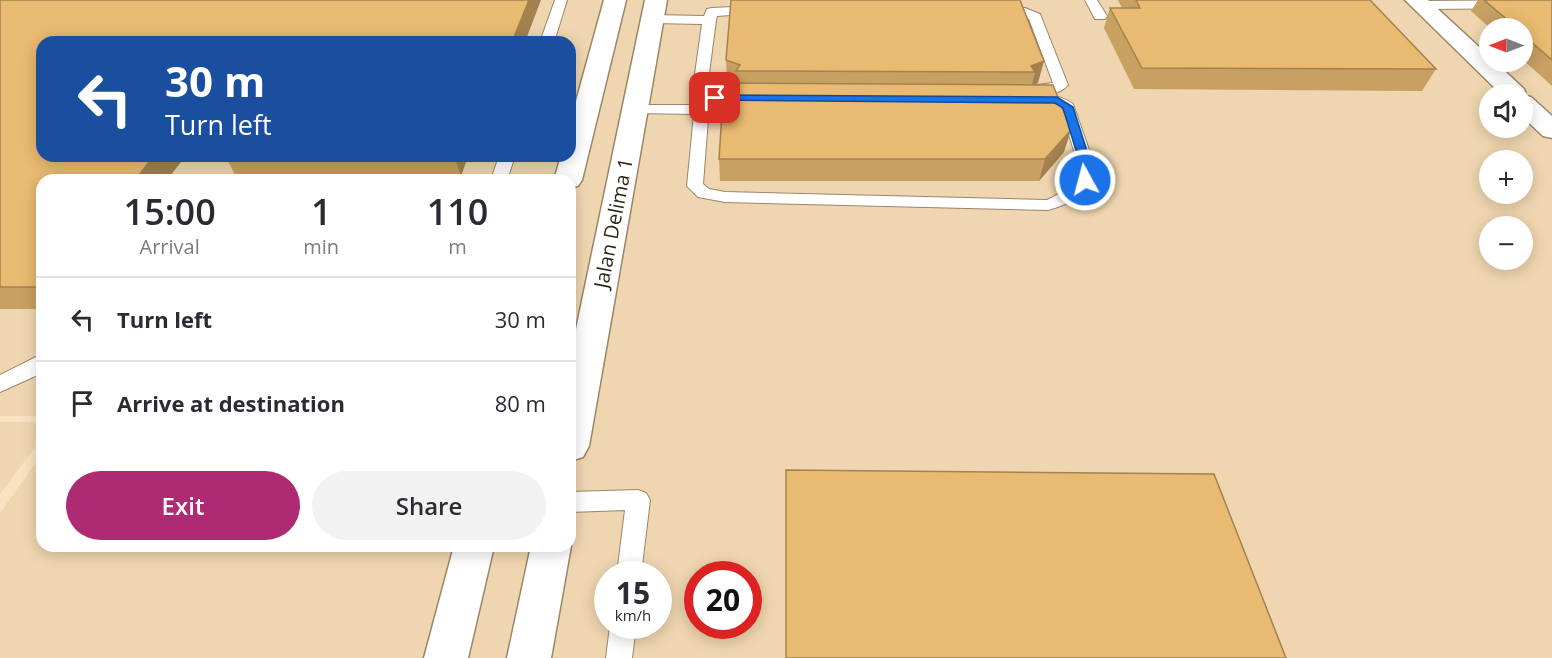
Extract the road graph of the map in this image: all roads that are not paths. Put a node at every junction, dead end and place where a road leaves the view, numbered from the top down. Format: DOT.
graph roads {
  1 [pos="561,0"];
  2 [pos="615,0"];
  3 [pos="1091,0"];
  4 [pos="1418,2"];
  5 [pos="1552,4"];
  6 [pos="655,10"];
  7 [pos="768,10"];
  8 [pos="990,11"];
  9 [pos="1100,16"];
  10 [pos="709,20"];
  11 [pos="549,36"];
  12 [pos="1504,84"];
  13 [pos="636,109"];
  14 [pos="702,110"];
  15 [pos="1533,112"];
  16 [pos="1552,130"];
  17 [pos="576,149"];
  18 [pos="36,367"];
  19 [pos="0,384"];
  20 [pos="576,415"];
  21 [pos="576,502"];
  22 [pos="472,552"];
  23 [pos="550,552"];
  24 [pos="631,561"];
  25 [pos="621,639"];
  26 [pos="446,658"];
  27 [pos="529,658"];
  28 [pos="619,658"];
  1 -- 11 [label="lane"];
  2 -- 17 [label="street"];
  3 -- 9 [label="lane"];
  4 -- 5 [label="lane"];
  4 -- 12 [label="street"];
  6 -- 10 [label="lane"];
  6 -- 13 [label="street, Jalan Delima 1"];
  7 -- 10 [label="lane"];
  8 -- 14 [label="lane"];
  10 -- 14 [label="lane"];
  13 -- 14 [label="lane"];
  13 -- 20 [label="street, Jalan Delima 1"];
  15 -- 16 [label="street"];
  18 -- 19 [label="lane"];
  21 -- 24 [label="lane"];
  22 -- 26 [label="street"];
  23 -- 27 [label="street"];
  25 -- 28 [label="lane"];
}
